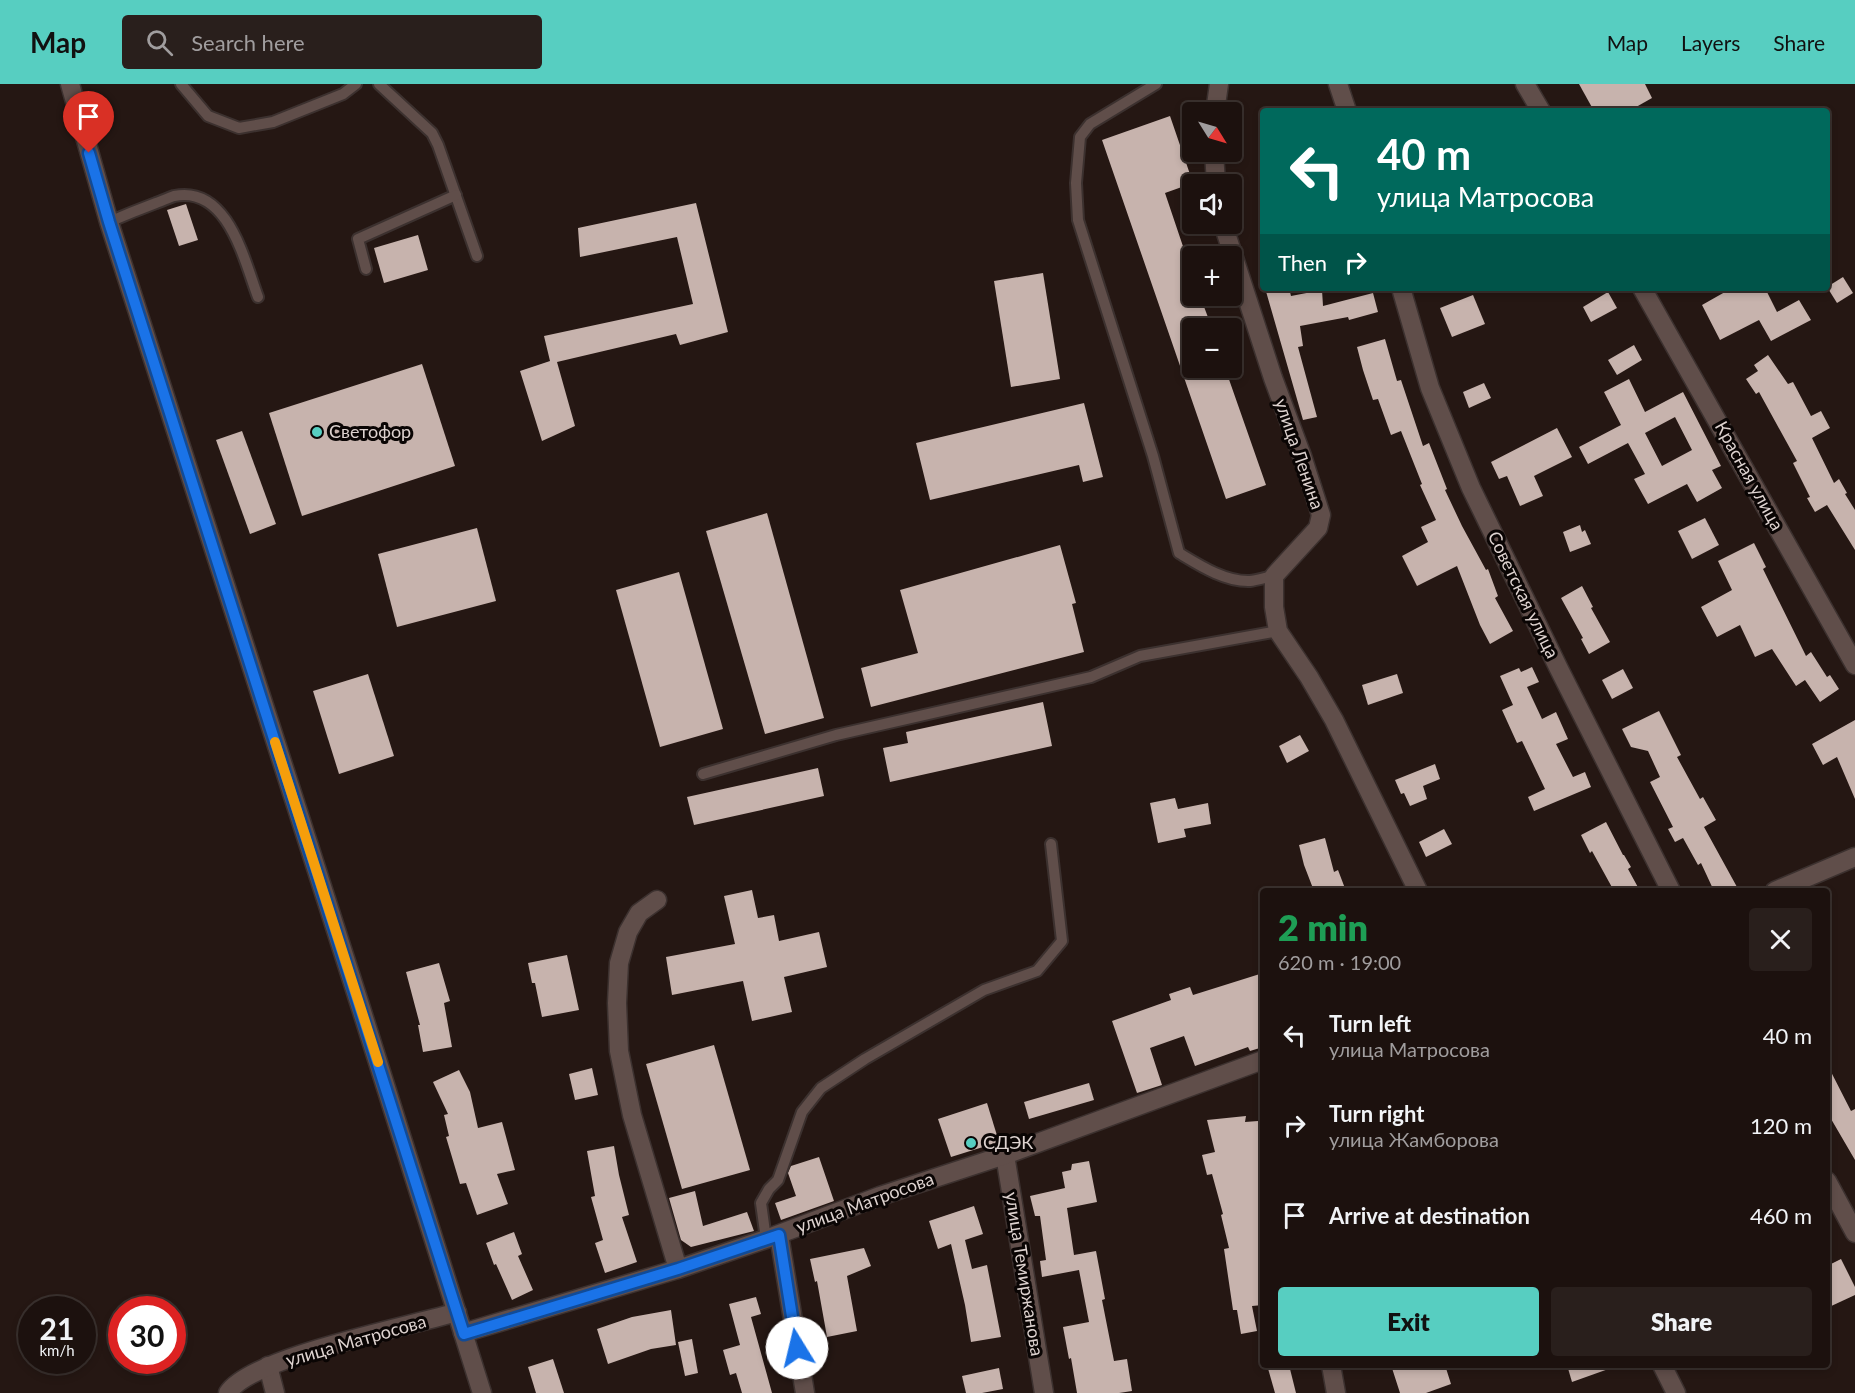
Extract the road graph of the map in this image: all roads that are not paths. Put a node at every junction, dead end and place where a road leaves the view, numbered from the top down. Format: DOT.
graph roads {
  1 [pos="70,84"];
  2 [pos="181,84"];
  3 [pos="356,84"];
  4 [pos="379,84"];
  5 [pos="1156,84"];
  6 [pos="1219,84"];
  7 [pos="1338,84"];
  8 [pos="1526,84"];
  9 [pos="1216,102"];
  10 [pos="1346,108"];
  11 [pos="1539,108"];
  12 [pos="456,195"];
  13 [pos="109,222"];
  14 [pos="1226,234"];
  15 [pos="477,256"];
  16 [pos="366,269"];
  17 [pos="1402,291"];
  18 [pos="1644,291"];
  19 [pos="258,297"];
  20 [pos="1274,576"];
  21 [pos="1278,632"];
  22 [pos="1855,665"];
  23 [pos="703,774"];
  24 [pos="1051,844"];
  25 [pos="1855,857"];
  26 [pos="1417,888"];
  27 [pos="1669,888"];
  28 [pos="1782,888"];
  29 [pos="657,900"];
  30 [pos="1260,1061"];
  31 [pos="1005,1155"];
  32 [pos="1830,1187"];
  33 [pos="1855,1233"];
  34 [pos="773,1237"];
  35 [pos="678,1269"];
  36 [pos="457,1312"];
  37 [pos="464,1334"];
  38 [pos="268,1366"];
  39 [pos="1332,1368"];
  40 [pos="1664,1368"];
  41 [pos="228,1393"];
  42 [pos="275,1393"];
  43 [pos="482,1393"];
  44 [pos="805,1393"];
  45 [pos="1044,1393"];
  46 [pos="1336,1393"];
  47 [pos="1676,1393"];
  1 -- 13 [label="street"];
  2 -- 3 [label="lane"];
  4 -- 12 [label="lane"];
  5 -- 20 [label="lane"];
  6 -- 9 [label="street"];
  7 -- 10 [label="street"];
  8 -- 11 [label="street"];
  12 -- 15 [label="lane"];
  12 -- 16 [label="lane"];
  13 -- 19 [label="lane"];
  13 -- 36 [label="street"];
  14 -- 20 [label="street, улица Ленина"];
  17 -- 27 [label="street, Советская улица"];
  18 -- 22 [label="street, Красная улица"];
  20 -- 21 [label="street"];
  21 -- 23 [label="lane"];
  21 -- 26 [label="street"];
  24 -- 34 [label="lane"];
  25 -- 28 [label="street"];
  29 -- 35 [label="street"];
  30 -- 31 [label="street, улица Матросова"];
  31 -- 34 [label="street, улица Матросова"];
  31 -- 45 [label="street, улица Темиржанова"];
  32 -- 33 [label="street"];
  34 -- 35 [label="street, улица Матросова"];
  34 -- 44 [label="street"];
  35 -- 37 [label="street, улица Матросова"];
  36 -- 37 [label="street"];
  36 -- 38 [label="street, улица Матросова"];
  37 -- 43 [label="street"];
  38 -- 41 [label="street, улица Матросова"];
  38 -- 42 [label="street"];
  39 -- 46 [label="street"];
  40 -- 47 [label="street"];
}
